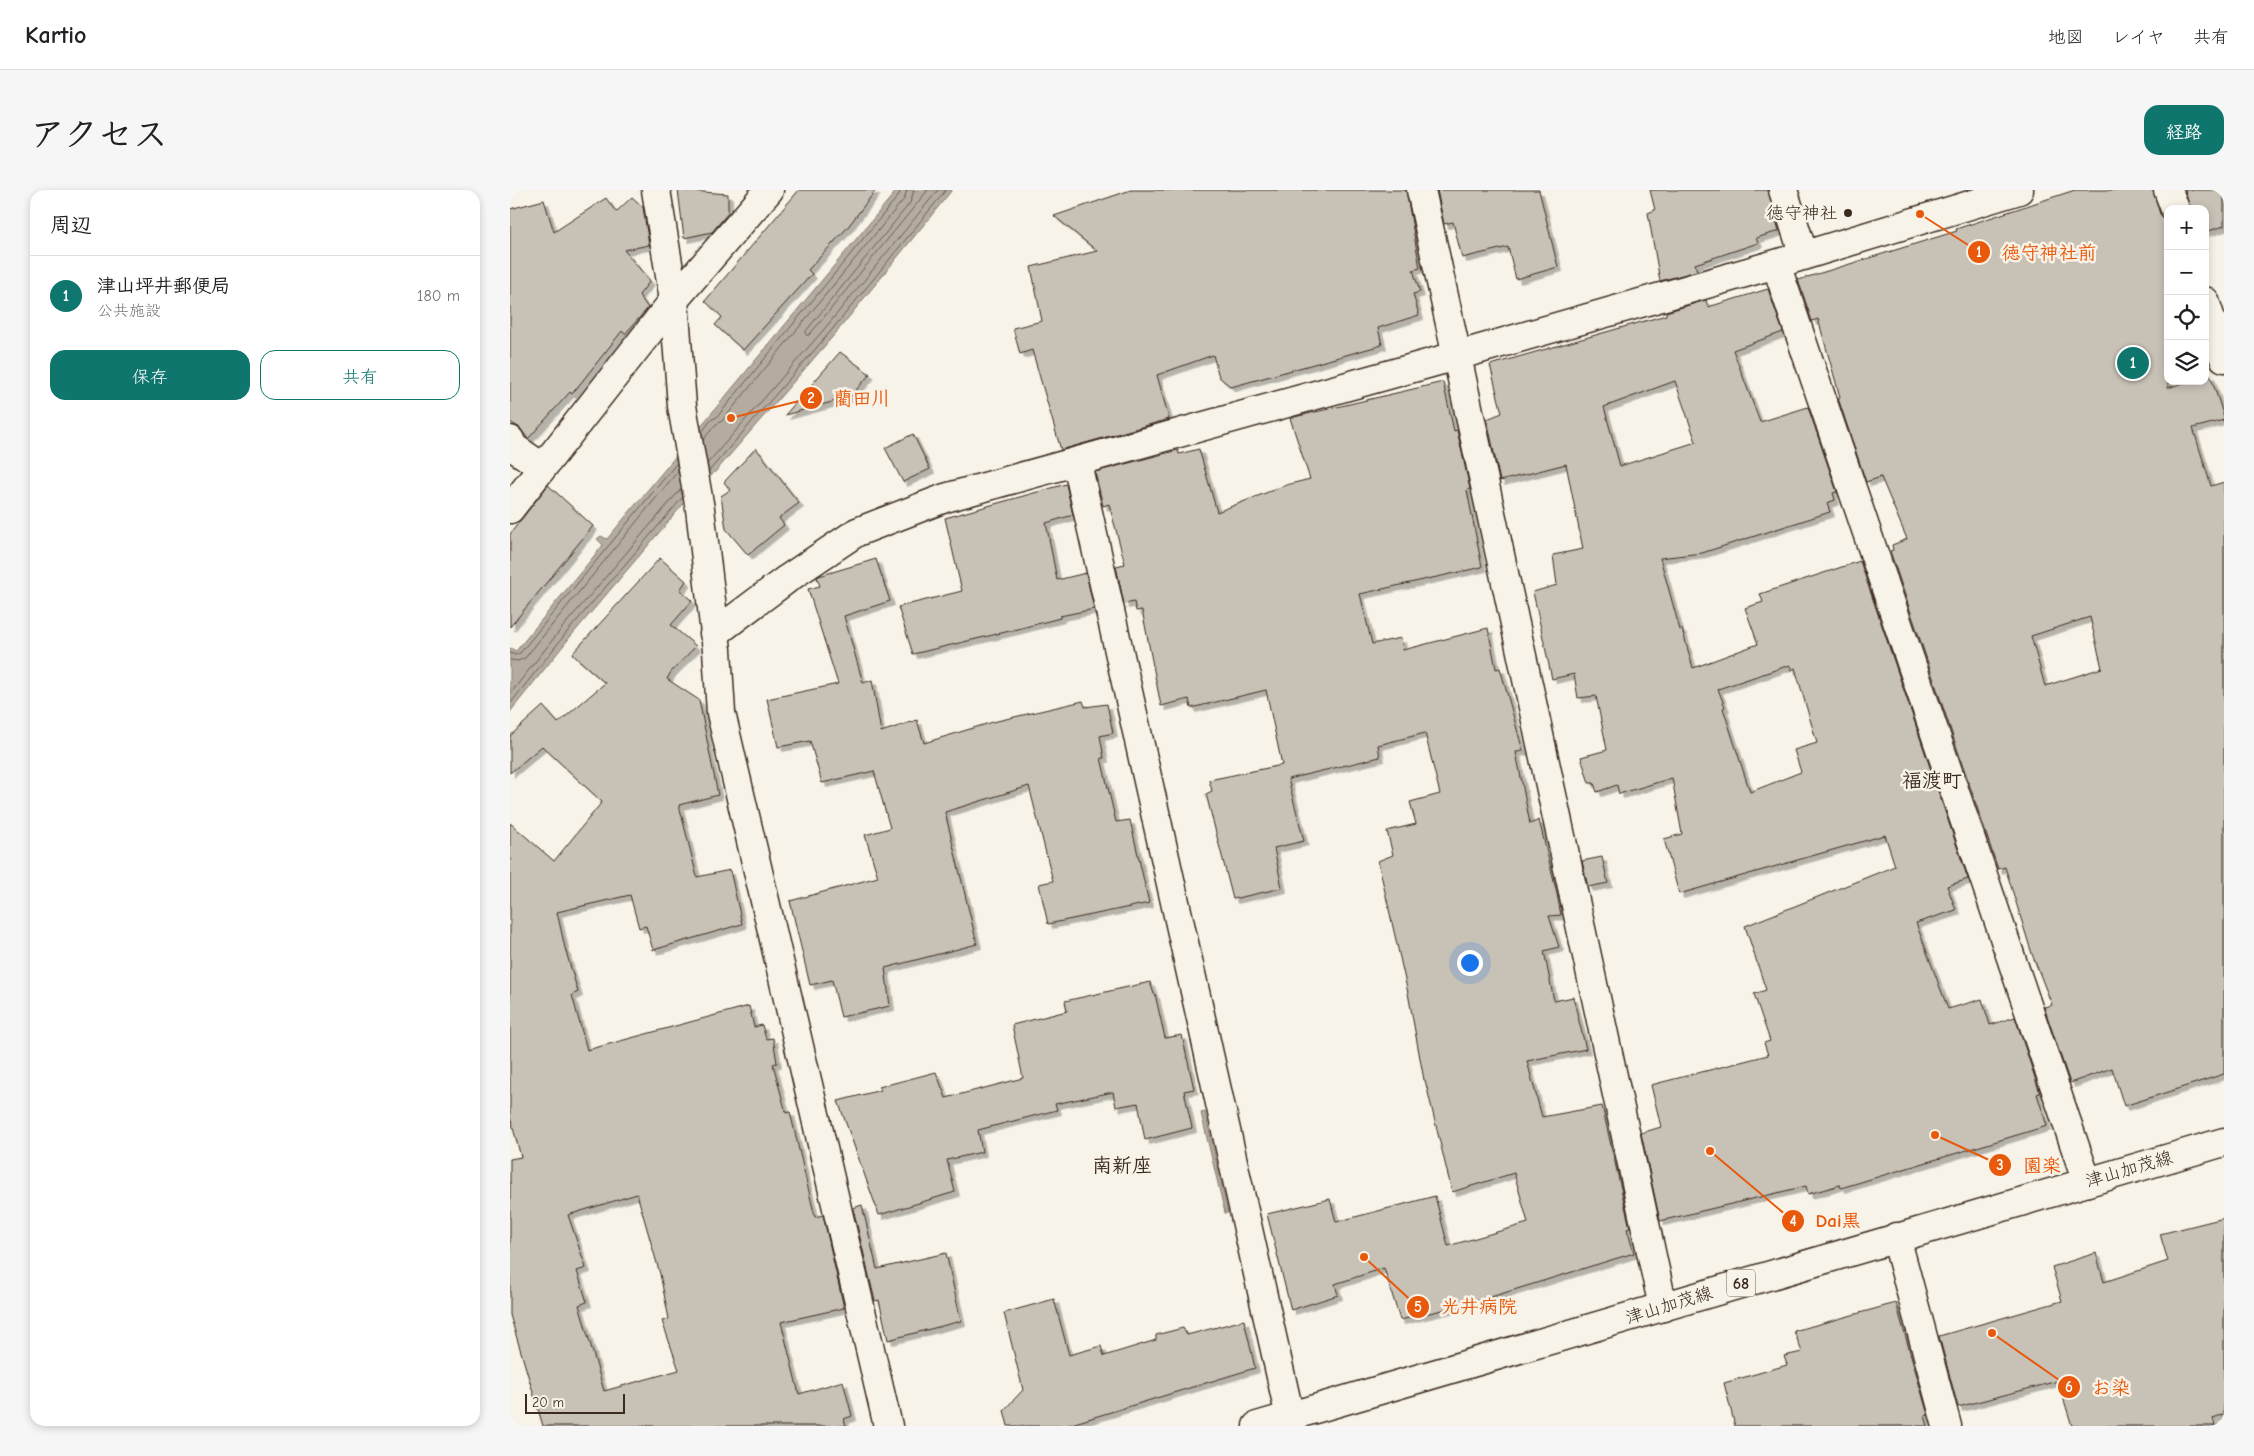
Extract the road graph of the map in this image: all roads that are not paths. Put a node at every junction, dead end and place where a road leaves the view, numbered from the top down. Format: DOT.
graph roads {
  1 [pos="656,190"];
  2 [pos="769,190"];
  3 [pos="1421,190"];
  4 [pos="1783,190"];
  5 [pos="2019,190"];
  6 [pos="2168,190"];
  7 [pos="2173,205"];
  8 [pos="1804,256"];
  9 [pos="1776,264"];
  10 [pos="674,300"];
  11 [pos="2209,313"];
  12 [pos="1456,356"];
  13 [pos="2224,358"];
  14 [pos="510,440"];
  15 [pos="1077,463"];
  16 [pos="542,467"];
  17 [pos="510,509"];
  18 [pos="714,634"];
  19 [pos="2224,1142"];
  20 [pos="2087,1182"];
  21 [pos="1896,1237"];
  22 [pos="1663,1307"];
  23 [pos="1291,1421"];
  24 [pos="888,1426"];
  25 [pos="1257,1426"];
  26 [pos="1947,1426"];
  1 -- 10 [label="street"];
  2 -- 10 [label="street"];
  3 -- 12 [label="street"];
  4 -- 8 [label="street"];
  5 -- 8 [label="street"];
  6 -- 7 [label="street"];
  8 -- 9 [label="street"];
  9 -- 12 [label="street"];
  9 -- 20 [label="street"];
  10 -- 16 [label="street"];
  10 -- 18 [label="street"];
  11 -- 13 [label="street"];
  12 -- 15 [label="street"];
  12 -- 22 [label="street"];
  14 -- 16 [label="street"];
  15 -- 18 [label="street"];
  15 -- 23 [label="street"];
  16 -- 17 [label="street"];
  18 -- 24 [label="street"];
  19 -- 20 [label="street, 津山加茂線 / 68"];
  20 -- 21 [label="street, 津山加茂線 / 68"];
  21 -- 22 [label="street, 津山加茂線 / 68"];
  21 -- 26 [label="street"];
  22 -- 23 [label="street, 津山加茂線 / 68"];
  23 -- 25 [label="street, 津山加茂線 / 68"];
}
